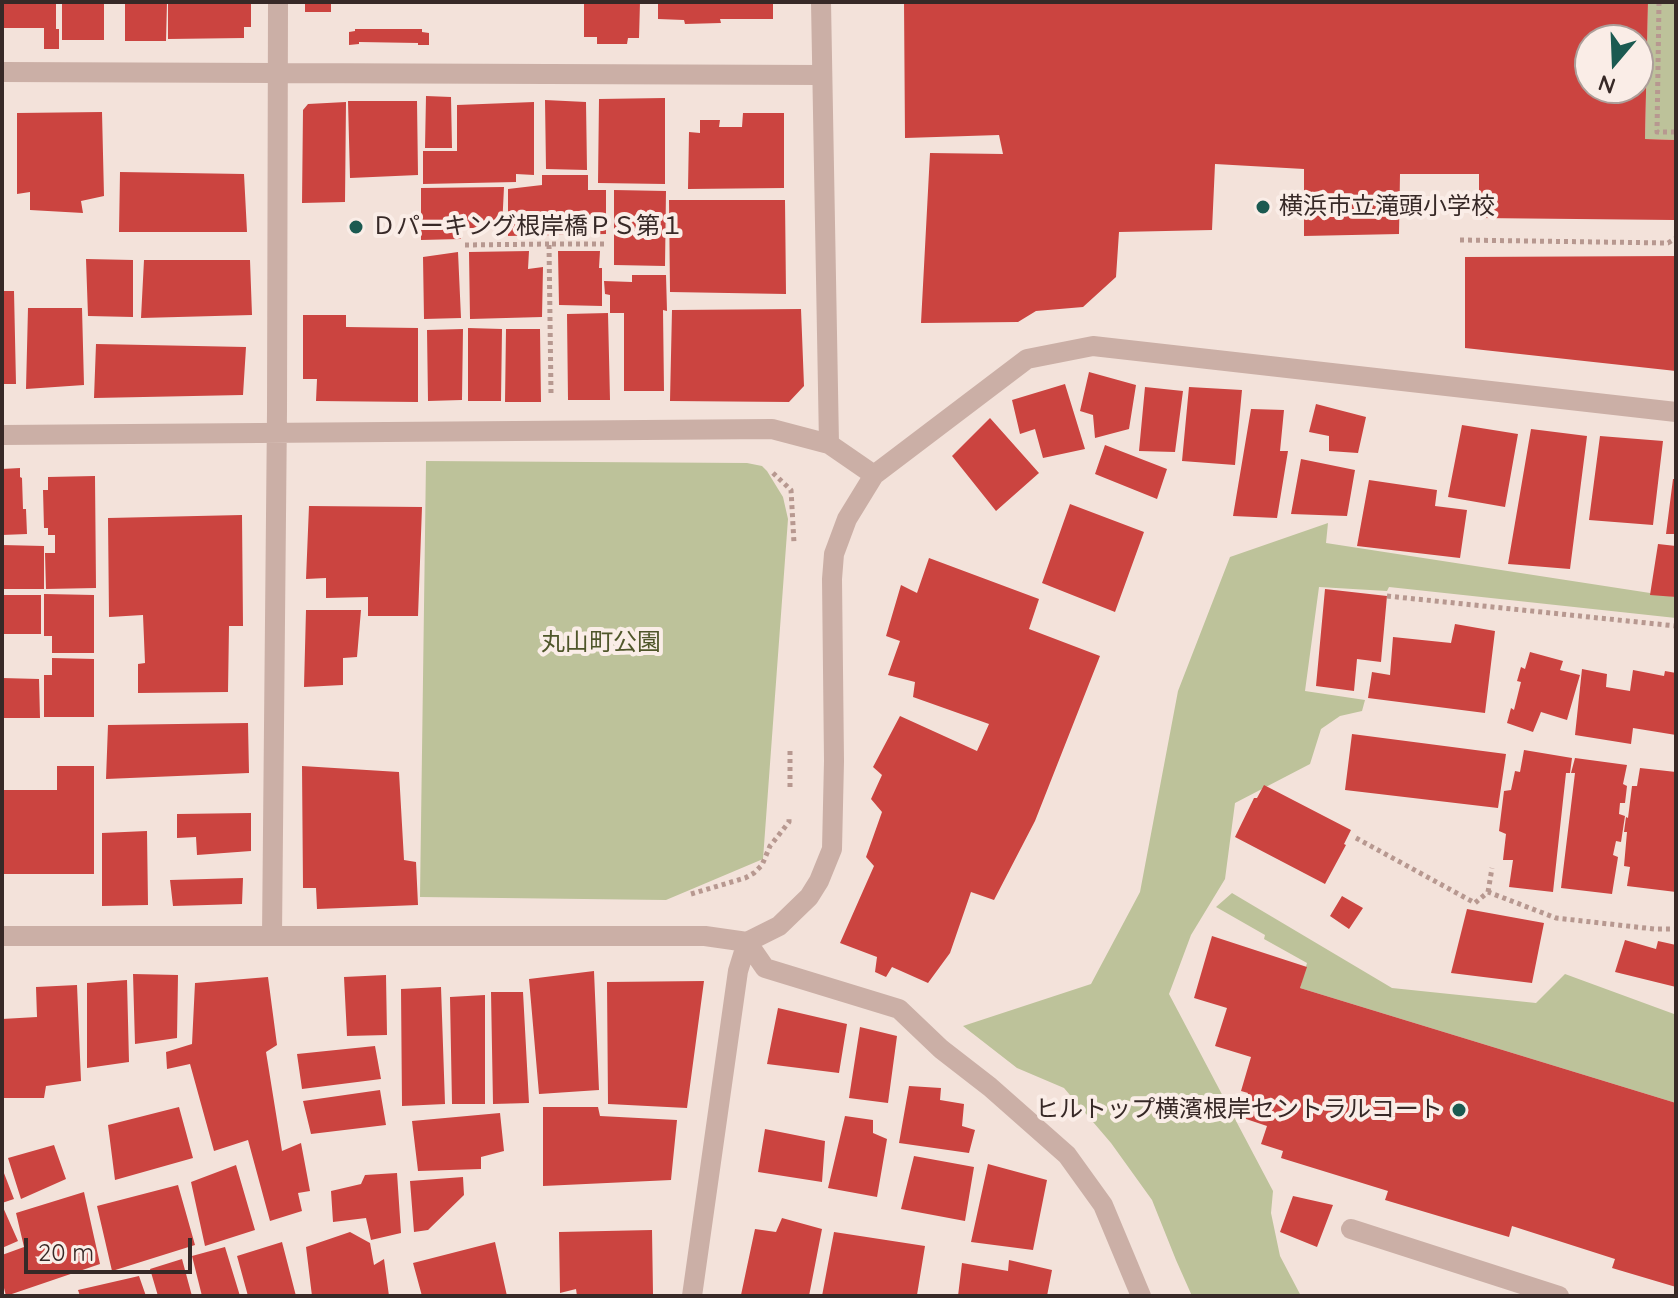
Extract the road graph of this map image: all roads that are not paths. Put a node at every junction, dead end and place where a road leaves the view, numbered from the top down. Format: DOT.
graph roads {
  1 [pos="278,2"];
  2 [pos="821,2"];
  3 [pos="2,72"];
  4 [pos="279,73"];
  5 [pos="821,75"];
  6 [pos="1676,412"];
  7 [pos="277,434"];
  8 [pos="2,435"];
  9 [pos="829,444"];
  10 [pos="874,475"];
  11 [pos="2,936"];
  12 [pos="272,936"];
  13 [pos="747,942"];
  14 [pos="1351,1229"];
  15 [pos="692,1296"];
  16 [pos="1141,1296"];
  17 [pos="1559,1296"];
  1 -- 4 [label="street"];
  2 -- 5 [label="street"];
  3 -- 4 [label="street"];
  4 -- 5 [label="street"];
  4 -- 7 [label="street"];
  5 -- 9 [label="street"];
  6 -- 10 [label="street"];
  7 -- 8 [label="street"];
  7 -- 9 [label="street"];
  7 -- 12 [label="street"];
  9 -- 10 [label="street"];
  10 -- 13 [label="street"];
  11 -- 12 [label="street"];
  12 -- 13 [label="street"];
  13 -- 15 [label="street"];
  13 -- 16 [label="street"];
  14 -- 17 [label="street"];
}
